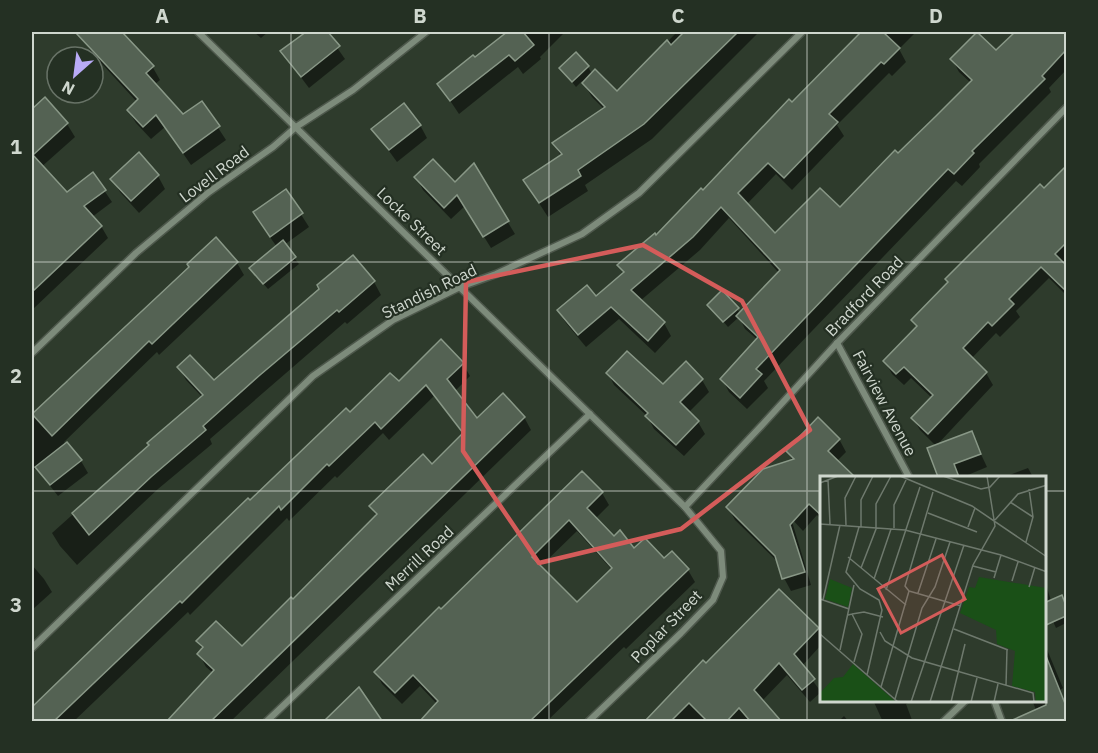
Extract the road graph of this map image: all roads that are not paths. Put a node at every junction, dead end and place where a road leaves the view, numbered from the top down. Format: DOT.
graph roads {
  1 [pos="198,32"];
  2 [pos="426,32"];
  3 [pos="802,32"];
  4 [pos="1066,108"];
  5 [pos="296,127"];
  6 [pos="460,287"];
  7 [pos="837,343"];
  8 [pos="32,353"];
  9 [pos="590,414"];
  10 [pos="908,476"];
  11 [pos="685,507"];
  12 [pos="32,648"];
  13 [pos="964,702"];
  14 [pos="995,702"];
  15 [pos="266,722"];
  16 [pos="588,722"];
  17 [pos="943,722"];
  18 [pos="1002,722"];
  1 -- 5 [label="street, Locke Street"];
  2 -- 5 [label="street, Lovell Road"];
  3 -- 6 [label="street, Standish Road"];
  4 -- 7 [label="street, Bradford Road"];
  5 -- 6 [label="street, Locke Street"];
  5 -- 8 [label="street, Lovell Road"];
  6 -- 9 [label="street, Locke Street"];
  6 -- 12 [label="street, Standish Road"];
  7 -- 10 [label="street, Fairview Avenue"];
  7 -- 11 [label="street, Bradford Road"];
  9 -- 11 [label="street, Locke Street"];
  9 -- 15 [label="street, Merrill Road"];
  11 -- 16 [label="street, Poplar Street"];
  13 -- 17 [label="street"];
  14 -- 18 [label="street"];
}
